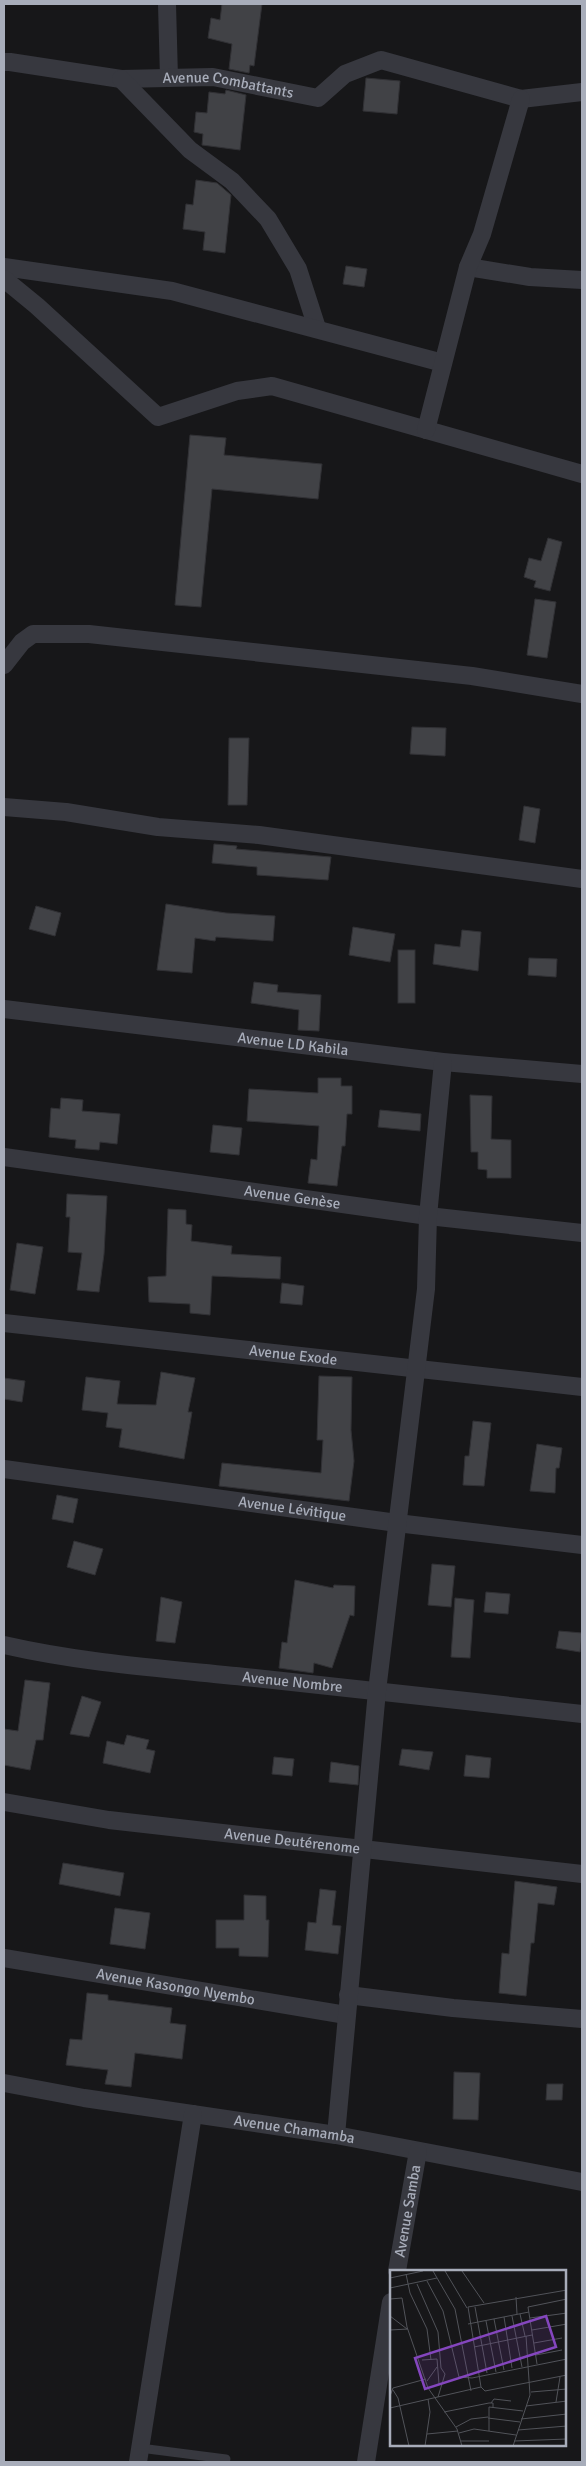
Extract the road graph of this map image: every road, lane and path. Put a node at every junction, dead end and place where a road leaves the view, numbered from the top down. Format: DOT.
graph roads {
  1 [pos="167,4"];
  2 [pos="4,62"];
  3 [pos="169,78"];
  4 [pos="121,79"];
  5 [pos="582,92"];
  6 [pos="521,99"];
  7 [pos="4,267"];
  8 [pos="468,267"];
  9 [pos="4,279"];
  10 [pos="582,280"];
  11 [pos="317,328"];
  12 [pos="443,362"];
  13 [pos="426,430"];
  14 [pos="582,474"];
  15 [pos="4,665"];
  16 [pos="582,694"];
  17 [pos="4,807"];
  18 [pos="582,880"];
  19 [pos="4,1010"];
  20 [pos="444,1062"];
  21 [pos="582,1074"];
  22 [pos="4,1157"];
  23 [pos="428,1216"];
  24 [pos="582,1233"];
  25 [pos="4,1323"];
  26 [pos="418,1369"];
  27 [pos="582,1387"];
  28 [pos="4,1468"];
  29 [pos="397,1523"];
  30 [pos="582,1545"];
  31 [pos="4,1645"];
  32 [pos="377,1691"];
  33 [pos="582,1714"];
  34 [pos="4,1802"];
  35 [pos="362,1850"];
  36 [pos="582,1874"];
  37 [pos="4,1958"];
  38 [pos="348,1995"];
  39 [pos="346,2015"];
  40 [pos="582,2019"];
  41 [pos="4,2083"];
  42 [pos="192,2114"];
  43 [pos="336,2135"];
  44 [pos="418,2151"];
  45 [pos="582,2182"];
  46 [pos="397,2270"];
  47 [pos="390,2308"];
  48 [pos="139,2455"];
  49 [pos="226,2459"];
  50 [pos="366,2462"];
  1 -- 3 [label="street"];
  2 -- 4 [label="street, Avenue Combattants"];
  3 -- 4 [label="street, Avenue Combattants"];
  3 -- 6 [label="street, Avenue Combattants"];
  4 -- 11 [label="street"];
  5 -- 6 [label="street"];
  6 -- 8 [label="street"];
  7 -- 11 [label="street"];
  8 -- 10 [label="street"];
  8 -- 12 [label="street"];
  9 -- 13 [label="street"];
  11 -- 12 [label="street"];
  12 -- 13 [label="street"];
  13 -- 14 [label="street"];
  15 -- 16 [label="street"];
  17 -- 18 [label="street"];
  19 -- 20 [label="street, Avenue LD Kabila"];
  20 -- 21 [label="street, Avenue LD Kabila"];
  20 -- 23 [label="street"];
  22 -- 23 [label="street, Avenue Genèse"];
  23 -- 24 [label="street, Avenue Genèse"];
  23 -- 26 [label="street"];
  25 -- 26 [label="street, Avenue Exode"];
  26 -- 27 [label="street, Avenue Exode"];
  26 -- 29 [label="street"];
  28 -- 29 [label="street, Avenue Lévitique"];
  29 -- 30 [label="street, Avenue Lévitique"];
  29 -- 32 [label="street"];
  31 -- 32 [label="street, Avenue Nombre"];
  32 -- 33 [label="street, Avenue Nombre"];
  32 -- 35 [label="street"];
  34 -- 35 [label="street, Avenue Deutérenome"];
  35 -- 36 [label="street, Avenue Deutérenome"];
  35 -- 38 [label="street"];
  37 -- 39 [label="street, Avenue Kasongo Nyembo"];
  38 -- 39 [label="street"];
  38 -- 40 [label="street"];
  39 -- 43 [label="street"];
  41 -- 42 [label="street, Avenue Chamamba"];
  42 -- 43 [label="street, Avenue Chamamba"];
  42 -- 48 [label="street"];
  43 -- 44 [label="street, Avenue Chamamba"];
  44 -- 45 [label="street, Avenue Chamamba"];
  44 -- 46 [label="street, Avenue Samba"];
  47 -- 50 [label="street"];
  48 -- 49 [label="lane"];
}
